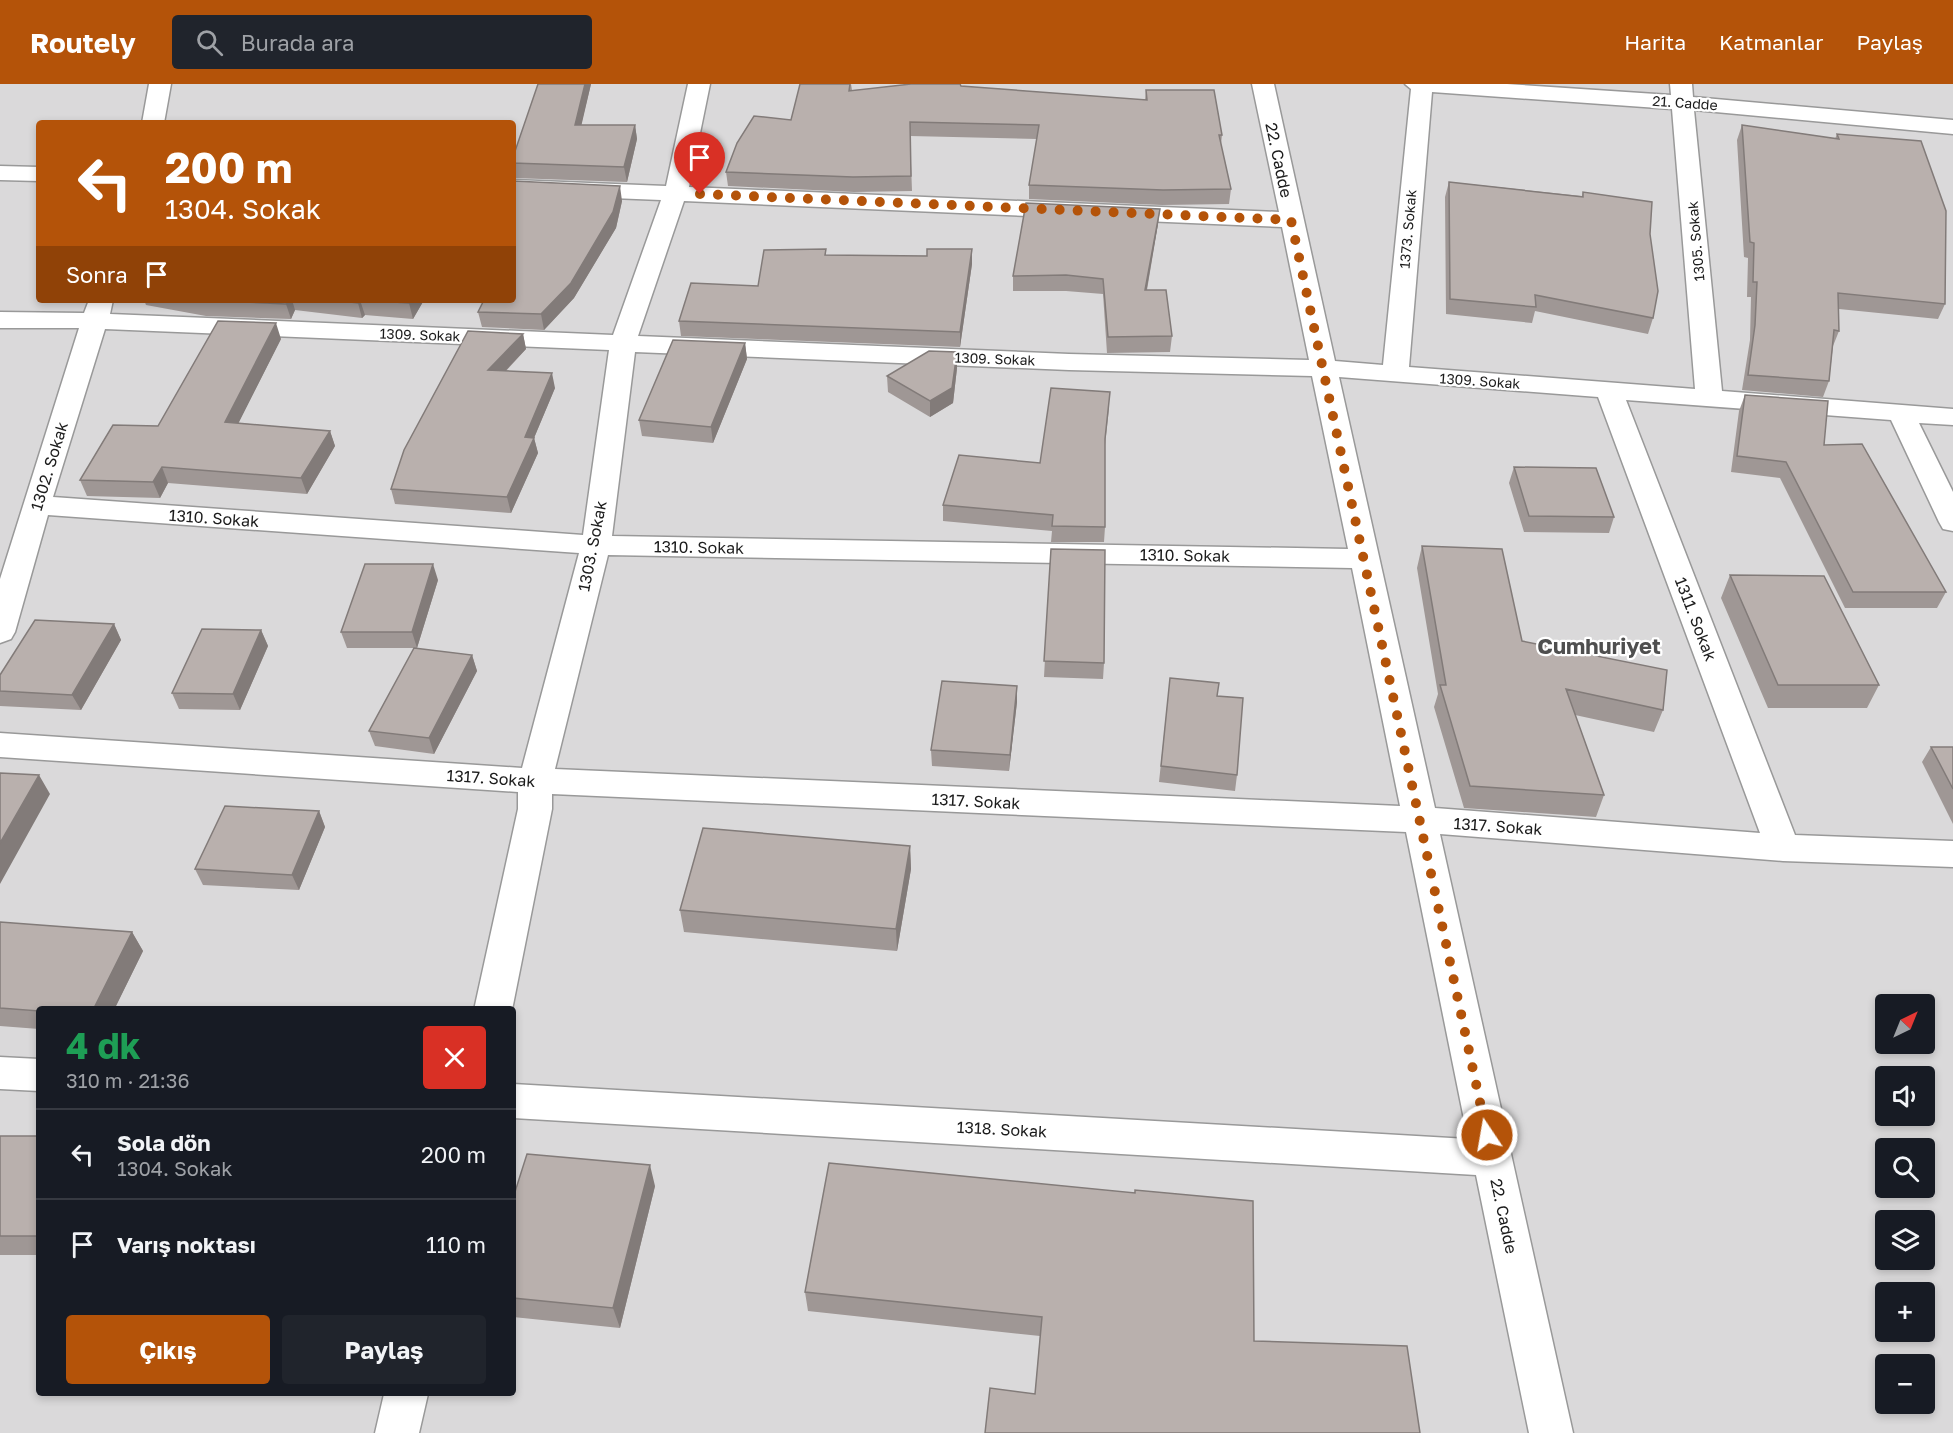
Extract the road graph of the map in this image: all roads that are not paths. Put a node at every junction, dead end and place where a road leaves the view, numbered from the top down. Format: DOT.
graph roads {
  1 [pos="160,84"];
  2 [pos="699,84"];
  3 [pos="1263,84"];
  4 [pos="1416,84"];
  5 [pos="1422,84"];
  6 [pos="1683,94"];
  7 [pos="154,120"];
  8 [pos="1953,127"];
  9 [pos="0,174"];
  10 [pos="36,174"];
  11 [pos="516,187"];
  12 [pos="676,192"];
  13 [pos="1291,220"];
  14 [pos="97,310"];
  15 [pos="0,320"];
  16 [pos="623,343"];
  17 [pos="1323,368"];
  18 [pos="1395,374"];
  19 [pos="1609,391"];
  20 [pos="1709,398"];
  21 [pos="1901,413"];
  22 [pos="1953,417"];
  23 [pos="36,505"];
  24 [pos="1953,522"];
  25 [pos="596,545"];
  26 [pos="1364,559"];
  27 [pos="0,632"];
  28 [pos="0,745"];
  29 [pos="535,781"];
  30 [pos="1420,820"];
  31 [pos="1783,848"];
  32 [pos="1953,854"];
  33 [pos="494,1006"];
  34 [pos="0,1073"];
  35 [pos="36,1075"];
  36 [pos="516,1101"];
  37 [pos="1492,1158"];
  38 [pos="406,1396"];
  39 [pos="397,1433"];
  40 [pos="1551,1433"];
  1 -- 7 [label="street"];
  2 -- 12 [label="street, 1303. Sokak"];
  3 -- 13 [label="street, 22. Cadde"];
  4 -- 5 [label="street, 21. Cadde"];
  5 -- 6 [label="street, 21. Cadde"];
  5 -- 18 [label="street, 1373. Sokak"];
  6 -- 8 [label="street, 21. Cadde"];
  6 -- 20 [label="street, 1305. Sokak"];
  9 -- 10 [label="street"];
  11 -- 12 [label="street"];
  12 -- 13 [label="street"];
  12 -- 16 [label="street, 1303. Sokak"];
  13 -- 17 [label="street, 22. Cadde"];
  14 -- 15 [label="street, 1309. Sokak"];
  14 -- 16 [label="street, 1309. Sokak"];
  14 -- 23 [label="street, 1302. Sokak"];
  16 -- 17 [label="street, 1309. Sokak"];
  16 -- 25 [label="street, 1303. Sokak"];
  17 -- 18 [label="street, 1309. Sokak"];
  17 -- 26 [label="street, 22. Cadde"];
  18 -- 19 [label="street, 1309. Sokak"];
  19 -- 20 [label="street, 1309. Sokak"];
  19 -- 31 [label="street, 1311. Sokak"];
  20 -- 21 [label="street, 1309. Sokak"];
  21 -- 22 [label="street, 1309. Sokak"];
  21 -- 24 [label="street"];
  23 -- 25 [label="street, 1310. Sokak"];
  23 -- 27 [label="street, 1302. Sokak"];
  25 -- 26 [label="street, 1310. Sokak"];
  25 -- 29 [label="street, 1303. Sokak"];
  26 -- 30 [label="street, 22. Cadde"];
  28 -- 29 [label="street, 1317. Sokak"];
  29 -- 30 [label="street, 1317. Sokak"];
  29 -- 33 [label="street, 1303. Sokak"];
  30 -- 31 [label="street, 1317. Sokak"];
  30 -- 37 [label="street, 22. Cadde"];
  31 -- 32 [label="street, 1317. Sokak"];
  34 -- 35 [label="street"];
  36 -- 37 [label="street, 1318. Sokak"];
  37 -- 40 [label="street, 22. Cadde"];
  38 -- 39 [label="street"];
}
